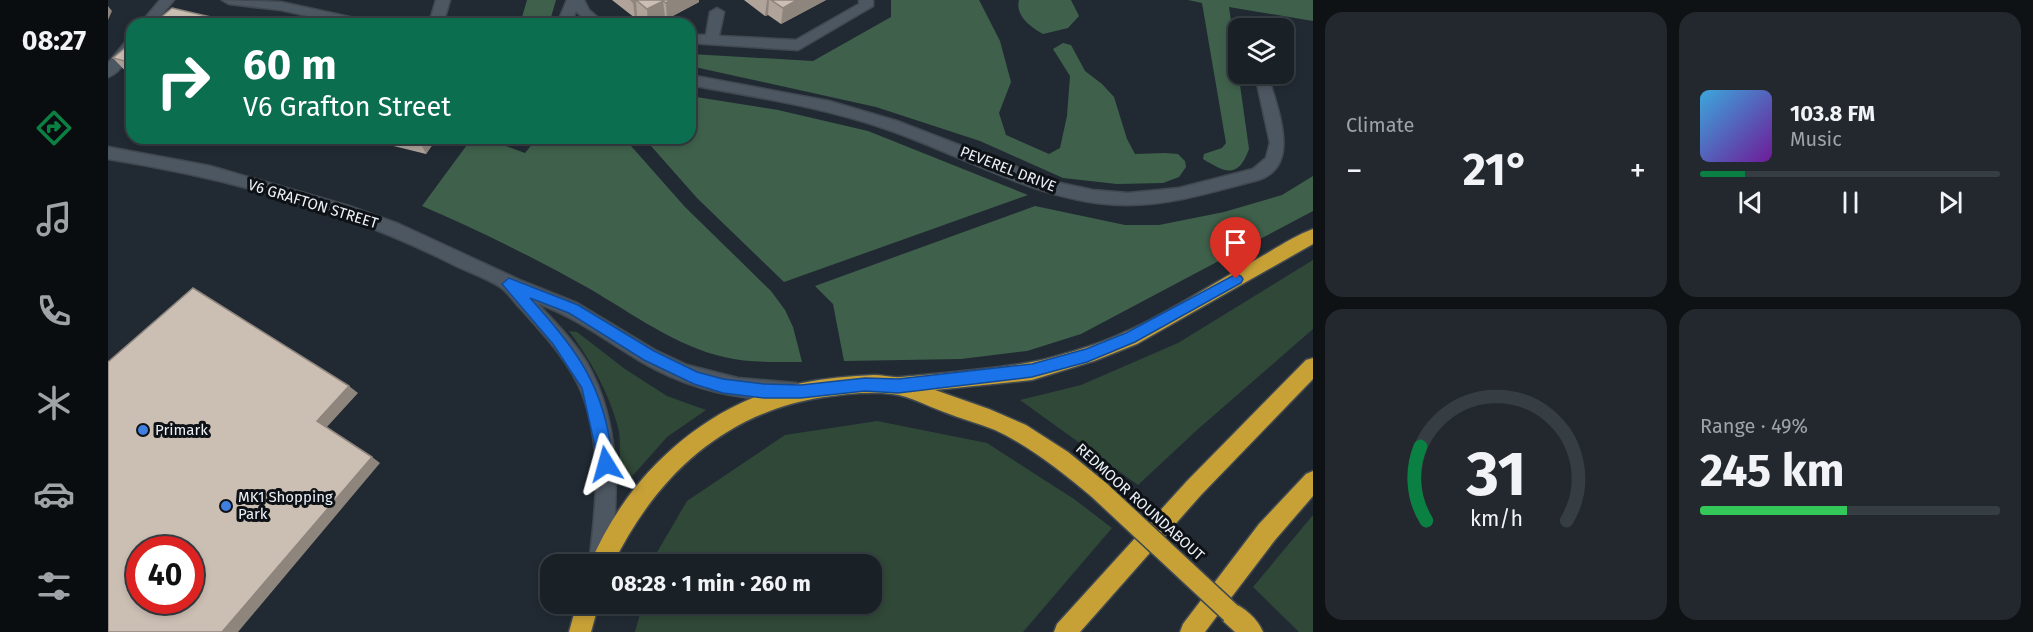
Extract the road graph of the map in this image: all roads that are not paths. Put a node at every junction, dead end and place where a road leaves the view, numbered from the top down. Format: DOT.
graph roads {
  1 [pos="167,0"];
  2 [pos="229,0"];
  3 [pos="443,0"];
  4 [pos="575,0"];
  5 [pos="866,0"];
  6 [pos="283,3"];
  7 [pos="717,12"];
  8 [pos="152,18"];
  9 [pos="324,18"];
  10 [pos="438,18"];
  11 [pos="567,18"];
  12 [pos="590,18"];
  13 [pos="696,39"];
  14 [pos="712,40"];
  15 [pos="126,50"];
  16 [pos="108,72"];
  17 [pos="696,81"];
  18 [pos="1263,84"];
  19 [pos="108,153"];
  20 [pos="1313,236"];
  21 [pos="509,284"];
  22 [pos="1313,366"];
  23 [pos="898,386"];
  24 [pos="801,392"];
  25 [pos="1313,481"];
  26 [pos="601,554"];
  27 [pos="605,554"];
  28 [pos="585,614"];
  29 [pos="580,632"];
  30 [pos="1065,632"];
  31 [pos="1191,632"];
  32 [pos="1252,632"];
  1 -- 8 [label="street"];
  2 -- 6 [label="street"];
  3 -- 10 [label="street"];
  4 -- 11 [label="street"];
  4 -- 12 [label="street"];
  5 -- 14 [label="street"];
  6 -- 9 [label="street"];
  7 -- 14 [label="street"];
  13 -- 14 [label="street"];
  15 -- 16 [label="street"];
  17 -- 18 [label="street, PEVEREL DRIVE"];
  19 -- 21 [label="street, V6 GRAFTON STREET"];
  20 -- 23 [label="highway"];
  21 -- 24 [label="street, V6 GRAFTON STREET"];
  21 -- 26 [label="street, V6 GRAFTON STREET"];
  22 -- 30 [label="highway"];
  23 -- 24 [label="highway, REDMOOR ROUNDABOUT"];
  23 -- 32 [label="highway, REDMOOR ROUNDABOUT, bridge"];
  24 -- 27 [label="highway, REDMOOR ROUNDABOUT"];
  25 -- 31 [label="highway"];
  28 -- 29 [label="highway"];
}
